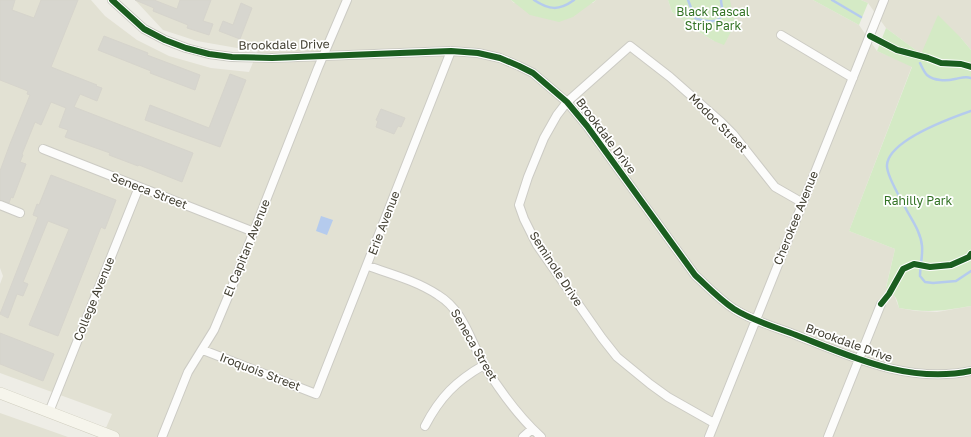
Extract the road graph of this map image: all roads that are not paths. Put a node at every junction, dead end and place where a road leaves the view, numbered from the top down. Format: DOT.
graph roads {
  1 [pos="112,0"];
  2 [pos="347,0"];
  3 [pos="884,0"];
  4 [pos="781,35"];
  5 [pos="630,46"];
  6 [pos="451,51"];
  7 [pos="323,56"];
  8 [pos="853,78"];
  9 [pos="567,102"];
  10 [pos="43,149"];
  11 [pos="139,187"];
  12 [pos="803,203"];
  13 [pos="0,205"];
  14 [pos="20,213"];
  15 [pos="254,232"];
  16 [pos="368,266"];
  17 [pos="880,304"];
  18 [pos="756,320"];
  19 [pos="203,350"];
  20 [pos="858,360"];
  21 [pos="484,365"];
  22 [pos="971,371"];
  23 [pos="0,393"];
  24 [pos="316,394"];
  25 [pos="49,412"];
  26 [pos="714,423"];
  27 [pos="425,426"];
  28 [pos="532,429"];
  29 [pos="109,436"];
  30 [pos="162,437"];
  31 [pos="523,437"];
  32 [pos="540,437"];
  33 [pos="709,437"];
  34 [pos="828,437"];
  1 -- 7 [label="street, Brookdale Drive"];
  2 -- 7 [label="street, El Capitan Avenue"];
  3 -- 8 [label="street, Cherokee Avenue"];
  4 -- 8 [label="street"];
  5 -- 9 [label="street, Seminole Drive"];
  5 -- 12 [label="street, Modoc Street"];
  6 -- 7 [label="street, Brookdale Drive"];
  6 -- 9 [label="street, Brookdale Drive"];
  6 -- 16 [label="street, Erie Avenue"];
  7 -- 15 [label="street, El Capitan Avenue"];
  8 -- 12 [label="street, Cherokee Avenue"];
  9 -- 18 [label="street, Brookdale Drive"];
  9 -- 26 [label="street, Seminole Drive"];
  10 -- 11 [label="street, Seneca Street"];
  11 -- 15 [label="street, Seneca Street"];
  11 -- 25 [label="street, College Avenue"];
  12 -- 18 [label="street, Cherokee Avenue"];
  13 -- 14 [label="street"];
  15 -- 19 [label="street, El Capitan Avenue"];
  16 -- 21 [label="street, Seneca Street"];
  16 -- 24 [label="street, Erie Avenue"];
  17 -- 20 [label="street"];
  18 -- 20 [label="street, Brookdale Drive"];
  18 -- 26 [label="street, Cherokee Avenue"];
  19 -- 24 [label="street, Iroquois Street"];
  19 -- 30 [label="street, El Capitan Avenue"];
  20 -- 22 [label="street, Brookdale Drive"];
  20 -- 34 [label="street"];
  21 -- 27 [label="street"];
  21 -- 28 [label="street, Seneca Street"];
  23 -- 25 [label="main road"];
  25 -- 29 [label="main road"];
  26 -- 33 [label="street, Cherokee Avenue"];
  28 -- 31 [label="street"];
  28 -- 32 [label="street, Seneca Street"];
}
